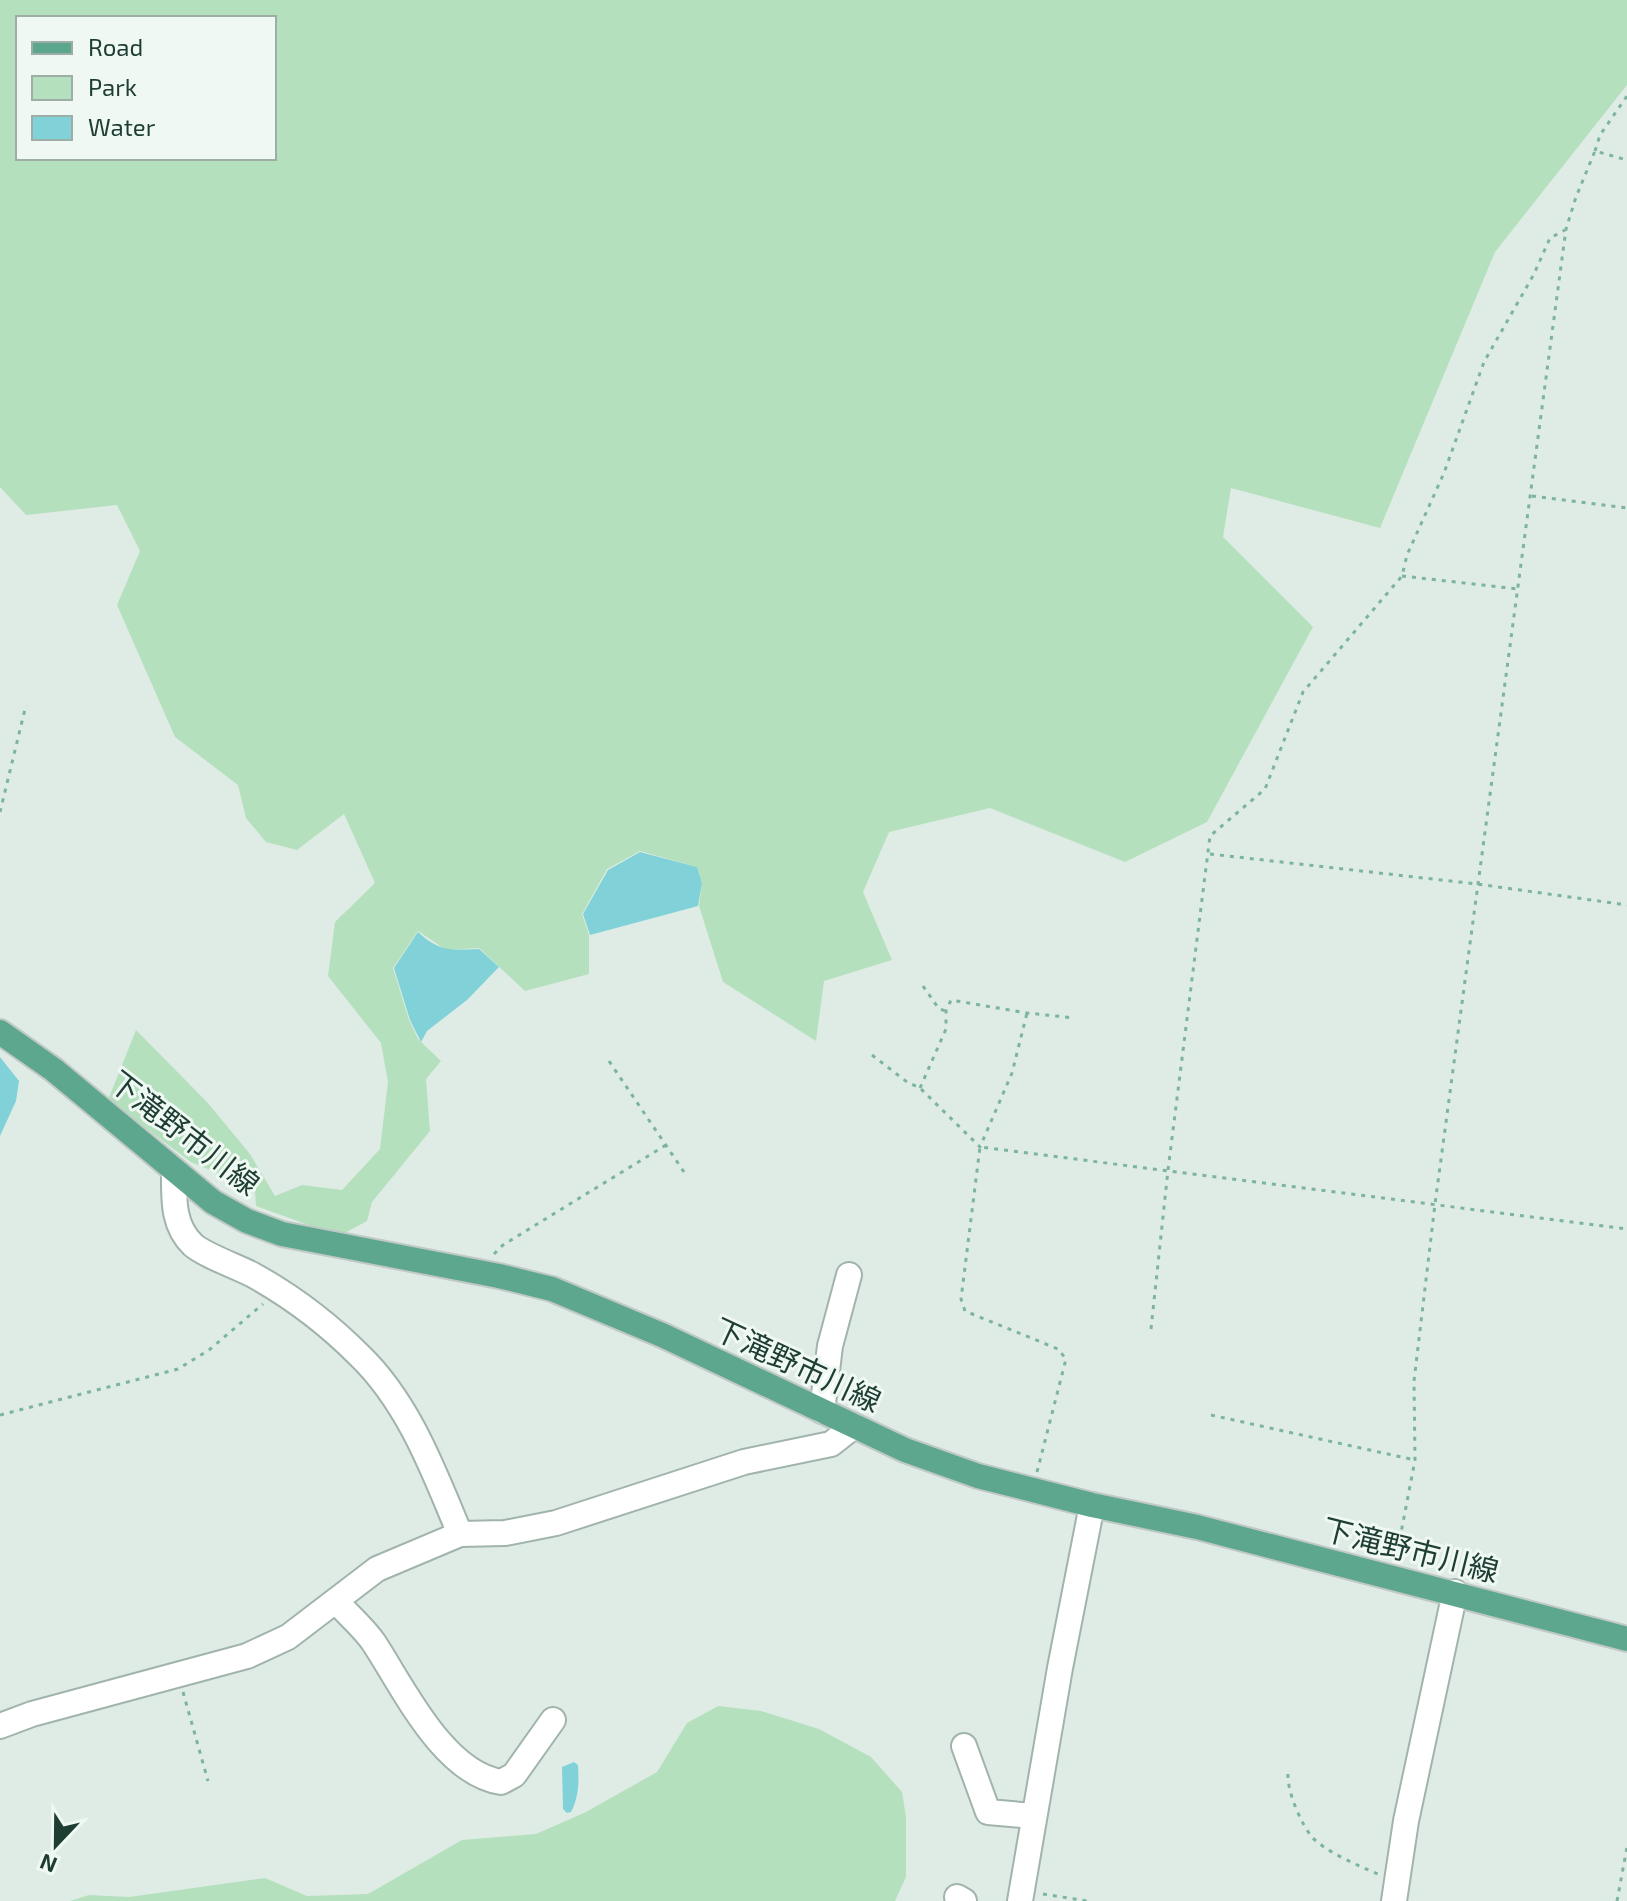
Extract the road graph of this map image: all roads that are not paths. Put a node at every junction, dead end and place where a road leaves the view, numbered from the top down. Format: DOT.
graph roads {
  1 [pos="0,1032"];
  2 [pos="174,1171"];
  3 [pos="849,1275"];
  4 [pos="822,1411"];
  5 [pos="854,1426"];
  6 [pos="1092,1505"];
  7 [pos="460,1534"];
  8 [pos="1455,1592"];
  9 [pos="336,1601"];
  10 [pos="1627,1639"];
  11 [pos="553,1720"];
  12 [pos="0,1726"];
  13 [pos="964,1746"];
  14 [pos="1034,1816"];
  15 [pos="1395,1892"];
  16 [pos="1021,1896"];
  1 -- 2 [label="main road, 下滝野市川線"];
  2 -- 4 [label="main road, 下滝野市川線"];
  2 -- 7 [label="street"];
  3 -- 4 [label="street"];
  4 -- 5 [label="main road, 下滝野市川線"];
  5 -- 6 [label="main road, 下滝野市川線"];
  5 -- 7 [label="street"];
  6 -- 8 [label="main road, 下滝野市川線"];
  6 -- 14 [label="street"];
  7 -- 9 [label="street"];
  8 -- 10 [label="main road, 下滝野市川線"];
  8 -- 15 [label="street"];
  9 -- 11 [label="street"];
  9 -- 12 [label="street"];
  13 -- 14 [label="street"];
  14 -- 16 [label="street"];
}
